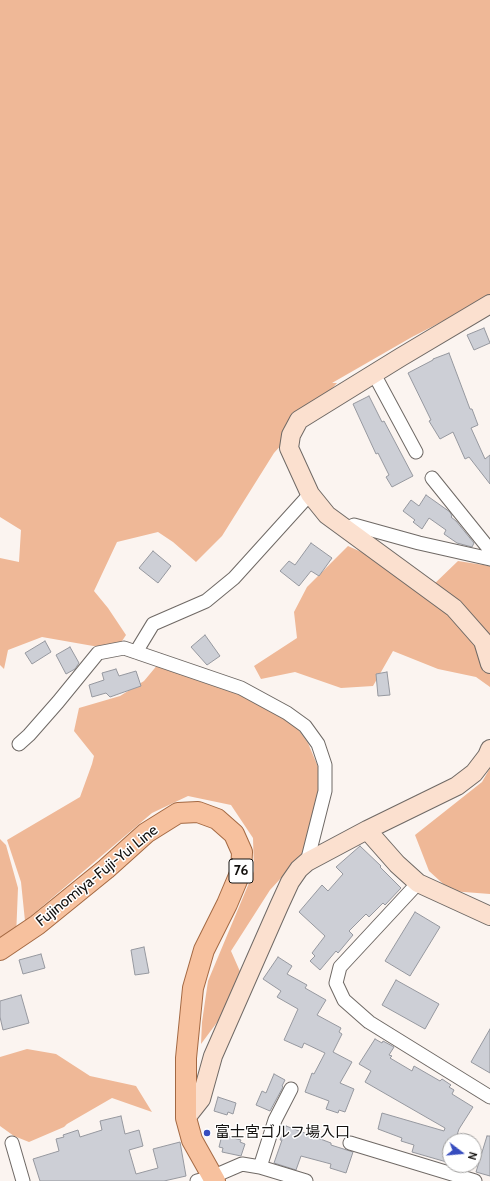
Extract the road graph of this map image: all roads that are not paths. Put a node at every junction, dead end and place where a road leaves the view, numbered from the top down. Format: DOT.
graph roads {
  1 [pos="490,304"];
  2 [pos="374,374"];
  3 [pos="416,452"];
  4 [pos="432,478"];
  5 [pos="310,494"];
  6 [pos="345,529"];
  7 [pos="490,550"];
  8 [pos="490,559"];
  9 [pos="136,652"];
  10 [pos="490,664"];
  11 [pos="19,744"];
  12 [pos="490,749"];
  13 [pos="367,830"];
  14 [pos="307,862"];
  15 [pos="418,883"];
  16 [pos="490,916"];
  17 [pos="0,950"];
  18 [pos="291,1089"];
  19 [pos="490,1097"];
  20 [pos="186,1118"];
  21 [pos="12,1142"];
  22 [pos="350,1143"];
  23 [pos="260,1167"];
  24 [pos="208,1180"];
  25 [pos="23,1181"];
  26 [pos="306,1181"];
  27 [pos="475,1181"];
  1 -- 2 [label="street"];
  2 -- 3 [label="street"];
  2 -- 5 [label="street"];
  4 -- 7 [label="street"];
  5 -- 6 [label="street"];
  5 -- 9 [label="street"];
  6 -- 8 [label="street"];
  6 -- 10 [label="street"];
  9 -- 11 [label="street"];
  9 -- 14 [label="street"];
  12 -- 13 [label="street"];
  13 -- 14 [label="street"];
  13 -- 15 [label="street"];
  14 -- 20 [label="street"];
  15 -- 16 [label="street"];
  15 -- 19 [label="street"];
  17 -- 20 [label="main road, Fujinomiya-Fuji-Yui Line / 76"];
  18 -- 23 [label="street"];
  20 -- 24 [label="main road, Fujinomiya-Fuji-Yui Line / 76"];
  21 -- 25 [label="street"];
  22 -- 27 [label="street"];
  23 -- 24 [label="street"];
  23 -- 26 [label="street"];
}
